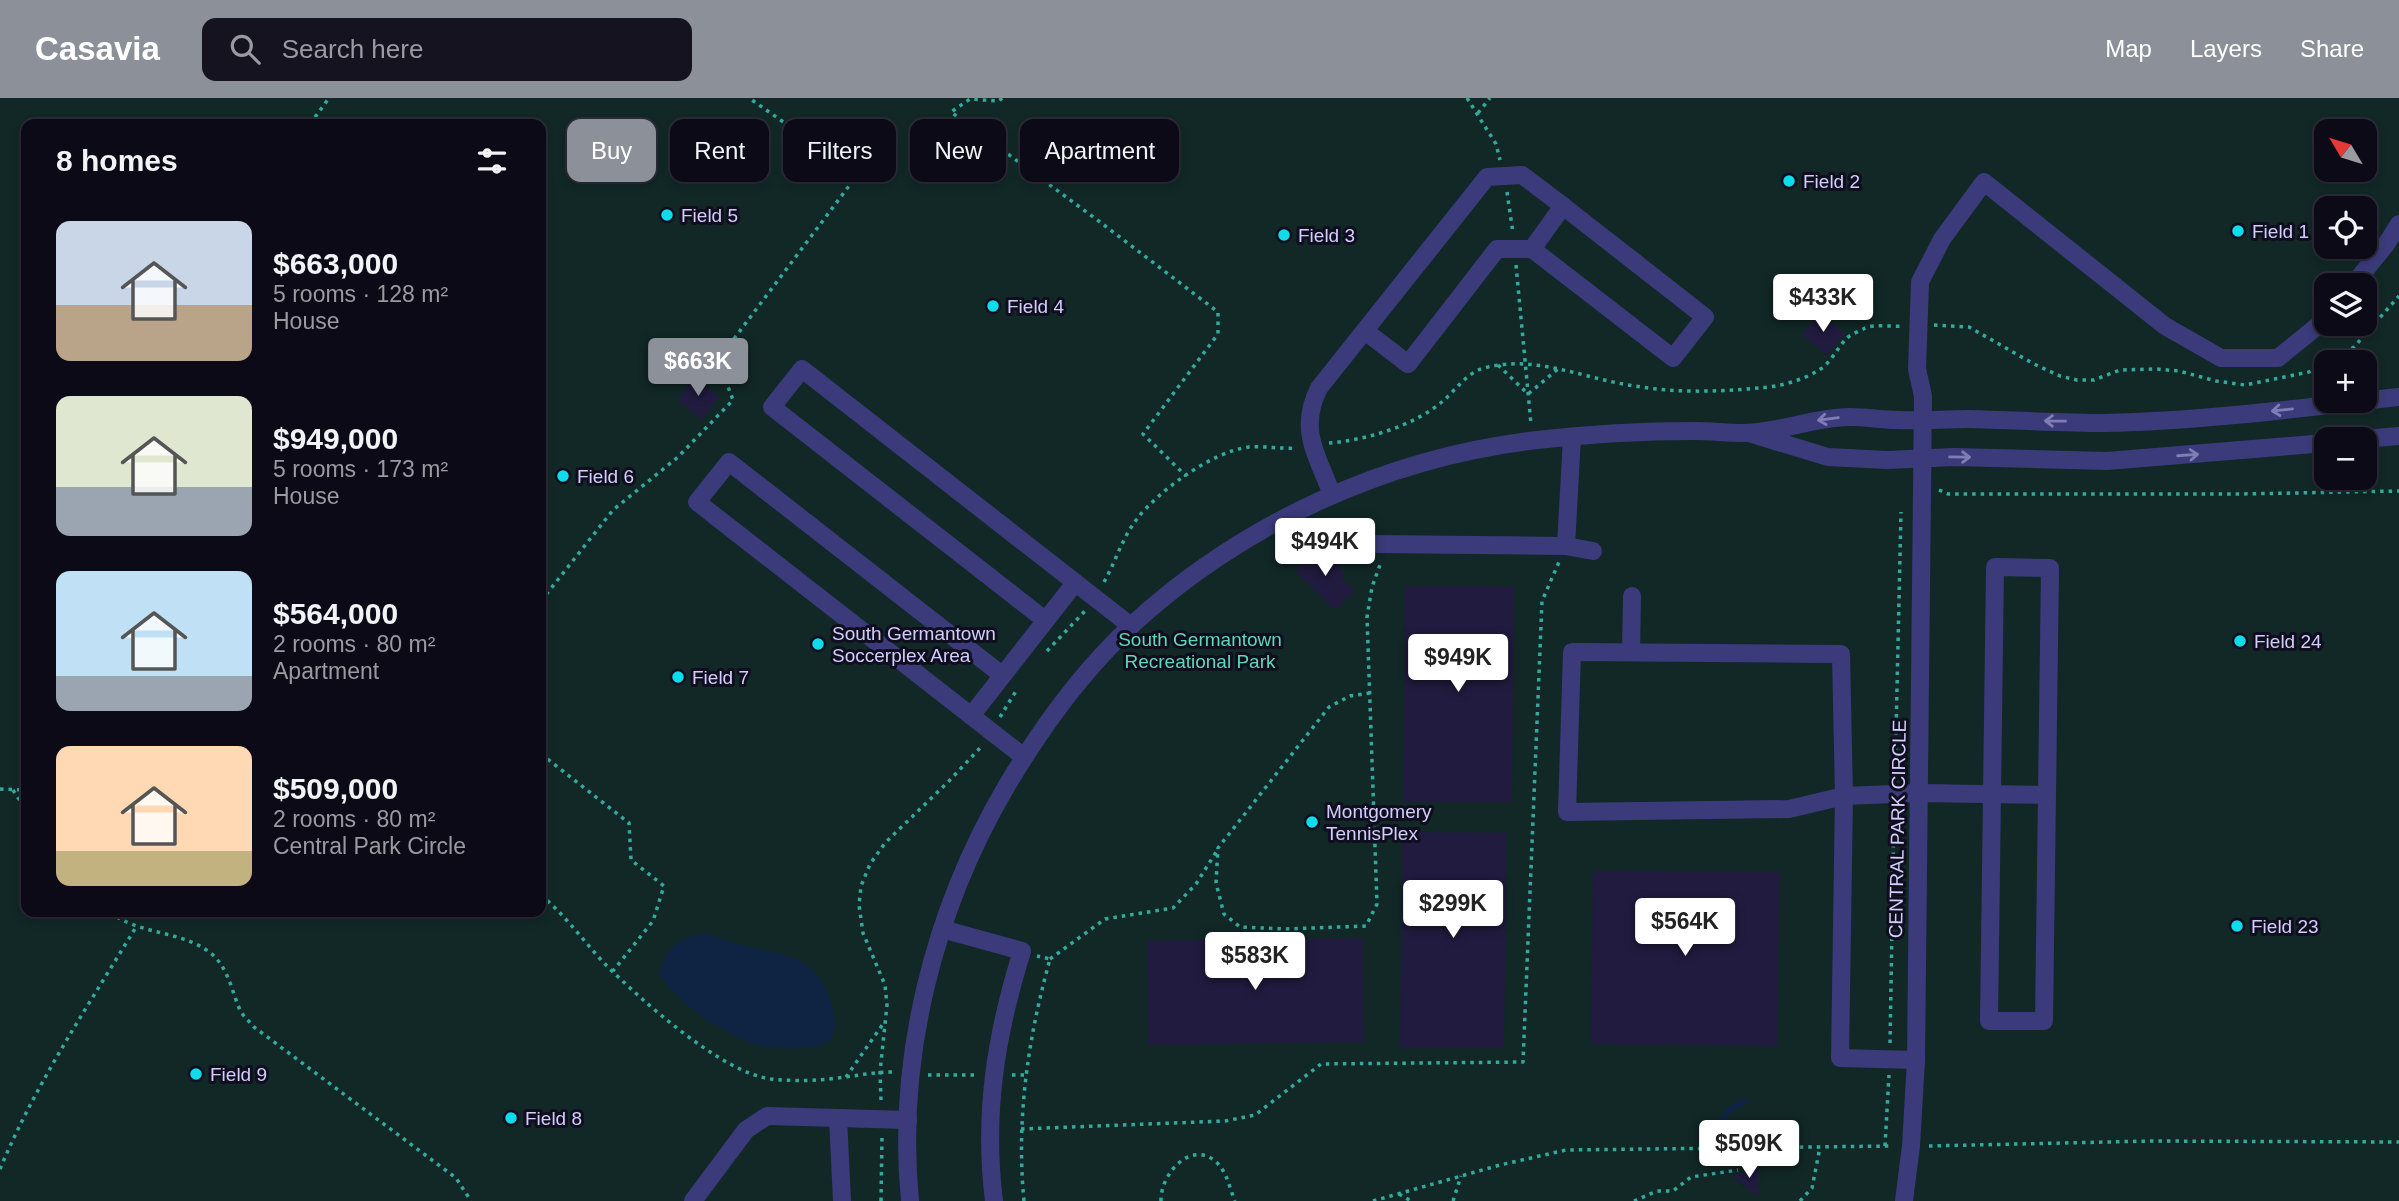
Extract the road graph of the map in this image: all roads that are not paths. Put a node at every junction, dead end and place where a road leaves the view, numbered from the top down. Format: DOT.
graph roads {
  1 [pos="1563,206"];
  2 [pos="2399,223"];
  3 [pos="1532,249"];
  4 [pos="2363,273"];
  5 [pos="2314,328"];
  6 [pos="1365,331"];
  7 [pos="2399,397"];
  8 [pos="1923,420"];
  9 [pos="1749,433"];
  10 [pos="2399,436"];
  11 [pos="1572,437"];
  12 [pos="2377,438"];
  13 [pos="2314,444"];
  14 [pos="1922,458"];
  15 [pos="1332,495"];
  16 [pos="1380,544"];
  17 [pos="1566,546"];
  18 [pos="1593,551"];
  19 [pos="1075,583"];
  20 [pos="1632,596"];
  21 [pos="1045,620"];
  22 [pos="1130,626"];
  23 [pos="1631,652"];
  24 [pos="1002,675"];
  25 [pos="971,716"];
  26 [pos="1024,757"];
  27 [pos="1919,793"];
  28 [pos="1992,794"];
  29 [pos="2047,795"];
  30 [pos="1844,796"];
  31 [pos="942,929"];
  32 [pos="1916,1060"];
  33 [pos="838,1118"];
  34 [pos="908,1120"];
  35 [pos="692,1201"];
  36 [pos="842,1201"];
  37 [pos="910,1201"];
  38 [pos="994,1201"];
  39 [pos="1904,1201"];
  1 -- 3 [label="street"];
  1 -- 3 [label="street"];
  1 -- 6 [label="street"];
  2 -- 4 [label="street"];
  3 -- 6 [label="street"];
  5 -- 8 [label="street, CENTRAL PARK CIRCLE"];
  6 -- 15 [label="street"];
  7 -- 8 [label="street, one-way"];
  8 -- 9 [label="street, one-way"];
  8 -- 14 [label="street, CENTRAL PARK CIRCLE"];
  9 -- 11 [label="street"];
  9 -- 14 [label="street"];
  10 -- 12 [label="street"];
  11 -- 15 [label="street"];
  11 -- 17 [label="street"];
  14 -- 13 [label="street, one-way"];
  14 -- 27 [label="street, CENTRAL PARK CIRCLE"];
  15 -- 22 [label="street"];
  16 -- 17 [label="street"];
  17 -- 18 [label="street"];
  19 -- 21 [label="street"];
  19 -- 21 [label="street"];
  19 -- 22 [label="street"];
  20 -- 23 [label="street"];
  21 -- 24 [label="street"];
  22 -- 26 [label="street"];
  23 -- 30 [label="street"];
  23 -- 30 [label="street"];
  24 -- 25 [label="street"];
  24 -- 25 [label="street"];
  25 -- 26 [label="street"];
  26 -- 31 [label="street"];
  27 -- 28 [label="street"];
  27 -- 30 [label="street"];
  27 -- 32 [label="street, CENTRAL PARK CIRCLE"];
  28 -- 29 [label="street"];
  28 -- 29 [label="street"];
  28 -- 29 [label="street"];
  30 -- 32 [label="street"];
  31 -- 34 [label="street"];
  31 -- 38 [label="street"];
  32 -- 39 [label="street, CENTRAL PARK CIRCLE"];
  33 -- 34 [label="street"];
  33 -- 35 [label="street"];
  33 -- 36 [label="street"];
  34 -- 37 [label="street"];
}
